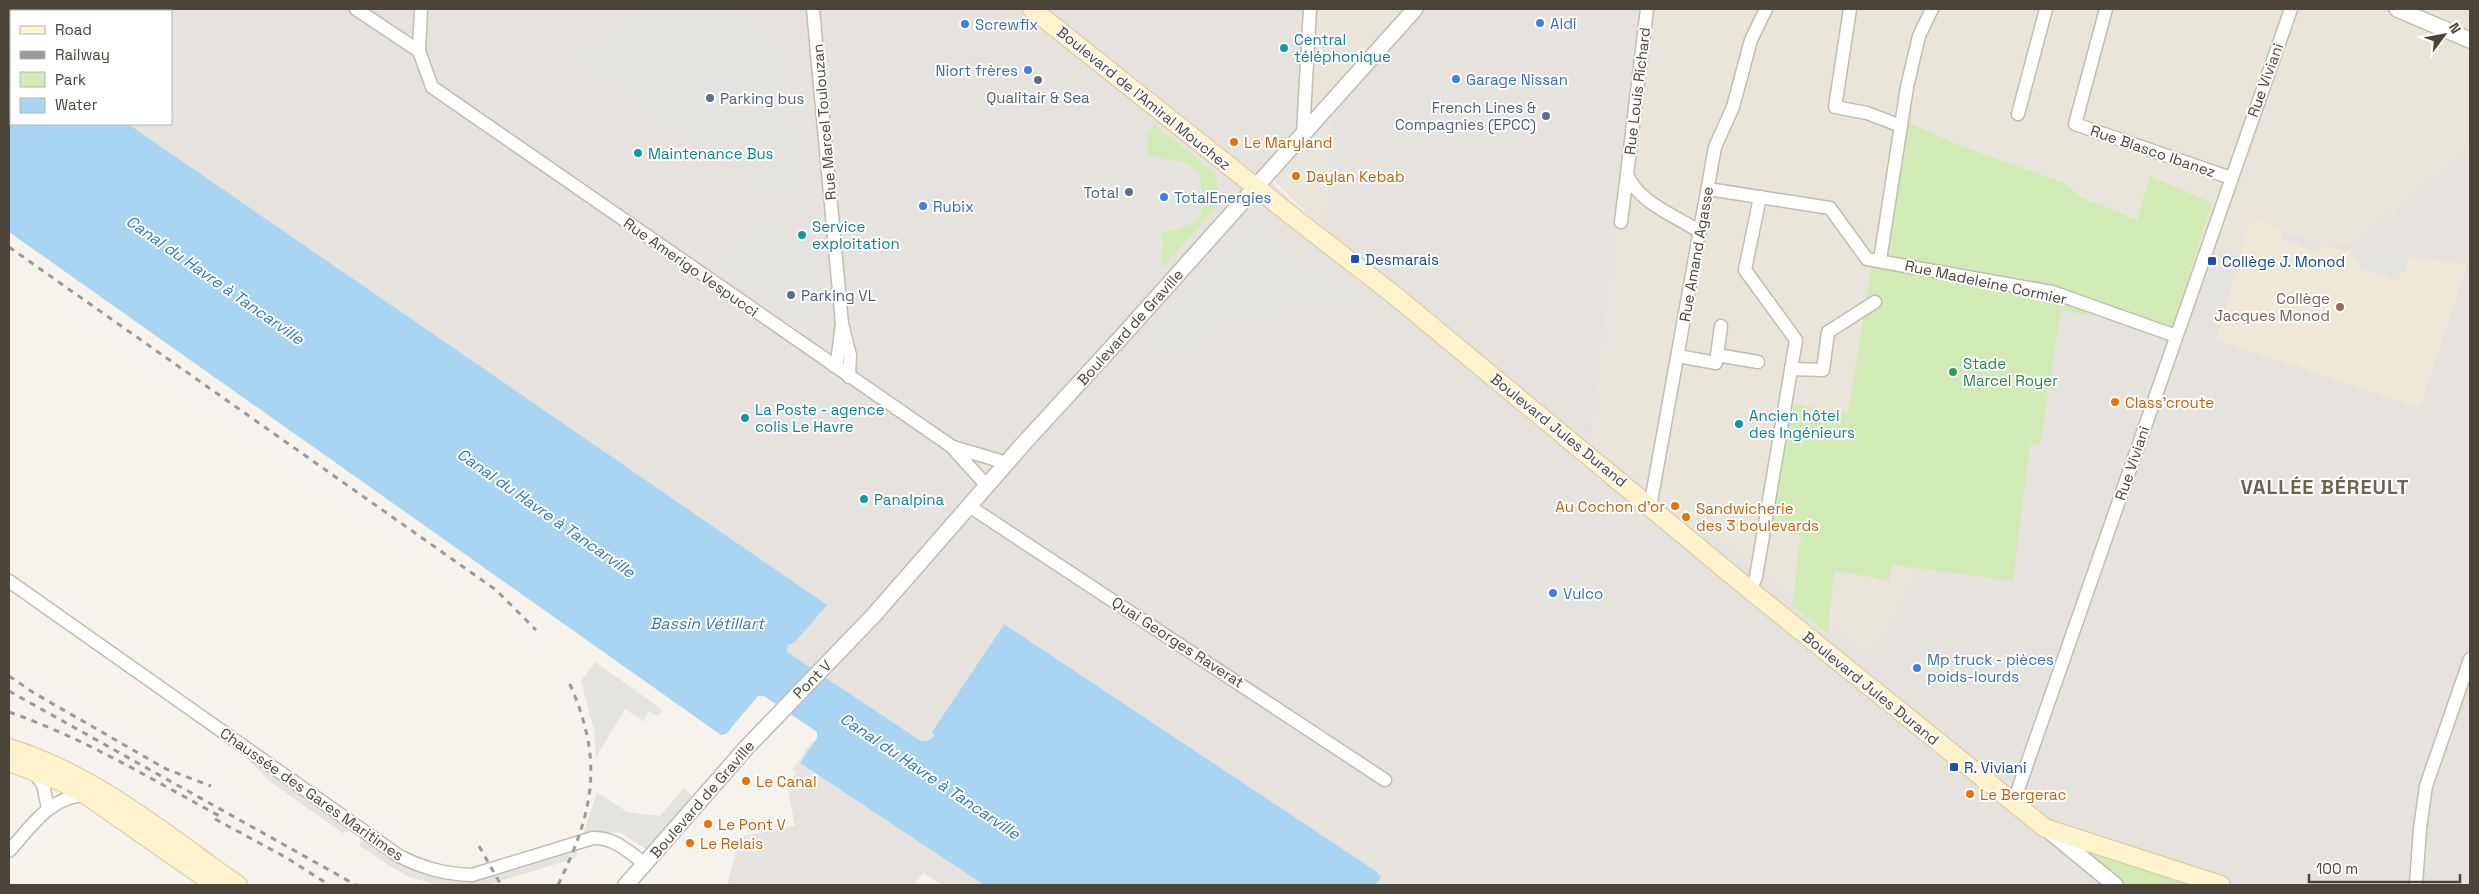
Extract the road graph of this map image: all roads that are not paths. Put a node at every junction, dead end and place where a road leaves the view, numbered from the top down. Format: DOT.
graph roads {
  1 [pos="356,9"];
  2 [pos="421,9"];
  3 [pos="813,9"];
  4 [pos="1032,9"];
  5 [pos="1310,9"];
  6 [pos="1415,9"];
  7 [pos="1647,9"];
  8 [pos="1766,9"];
  9 [pos="1850,9"];
  10 [pos="1932,9"];
  11 [pos="2046,9"];
  12 [pos="2106,9"];
  13 [pos="2291,9"];
  14 [pos="2397,9"];
  15 [pos="2417,13"];
  16 [pos="2470,40"];
  17 [pos="419,51"];
  18 [pos="2018,114"];
  19 [pos="1901,126"];
  20 [pos="1303,134"];
  21 [pos="1627,174"];
  22 [pos="2231,178"];
  23 [pos="1256,188"];
  24 [pos="1708,189"];
  25 [pos="1760,197"];
  26 [pos="1621,222"];
  27 [pos="1700,232"];
  28 [pos="1880,260"];
  29 [pos="1875,302"];
  30 [pos="842,324"];
  31 [pos="1721,326"];
  32 [pos="2176,336"];
  33 [pos="1717,355"];
  34 [pos="1678,356"];
  35 [pos="1758,362"];
  36 [pos="834,366"];
  37 [pos="1791,369"];
  38 [pos="849,377"];
  39 [pos="951,446"];
  40 [pos="1007,463"];
  41 [pos="987,486"];
  42 [pos="970,506"];
  43 [pos="1650,507"];
  44 [pos="9,581"];
  45 [pos="1750,590"];
  46 [pos="845,646"];
  47 [pos="2470,659"];
  48 [pos="779,712"];
  49 [pos="9,748"];
  50 [pos="9,762"];
  51 [pos="33,770"];
  52 [pos="1385,780"];
  53 [pos="86,795"];
  54 [pos="2013,804"];
  55 [pos="48,808"];
  56 [pos="2045,828"];
  57 [pos="9,851"];
  58 [pos="645,864"];
  59 [pos="215,885"];
  60 [pos="238,885"];
  61 [pos="626,885"];
  62 [pos="2115,885"];
  63 [pos="2221,885"];
  64 [pos="2416,885"];
  1 -- 17 [label="street"];
  2 -- 17 [label="street"];
  3 -- 30 [label="street, Rue Marcel Toulouzan"];
  4 -- 23 [label="main road, Boulevard de l'Amiral Mouchez"];
  5 -- 20 [label="street"];
  6 -- 20 [label="street, Boulevard de Graville"];
  7 -- 21 [label="street, Rue Louis Richard"];
  8 -- 24 [label="street, Rue Amand Agasse"];
  9 -- 19 [label="street"];
  10 -- 19 [label="street"];
  11 -- 18 [label="street"];
  12 -- 22 [label="street, Rue Blasco Ibanez"];
  13 -- 22 [label="street, Rue Viviani"];
  14 -- 15 [label="street"];
  15 -- 16 [label="street"];
  17 -- 36 [label="street, Rue Amerigo Vespucci"];
  19 -- 28 [label="street"];
  20 -- 23 [label="street, Boulevard de Graville"];
  21 -- 26 [label="street, Rue Louis Richard"];
  21 -- 27 [label="street, Rue Louis Richard"];
  22 -- 32 [label="street, Rue Viviani"];
  23 -- 40 [label="street, Boulevard de Graville"];
  23 -- 43 [label="main road, Boulevard Jules Durand"];
  24 -- 25 [label="street"];
  24 -- 27 [label="street, Rue Amand Agasse"];
  25 -- 28 [label="street, Rue Madeleine Cormier"];
  25 -- 37 [label="street"];
  27 -- 34 [label="street, Rue Amand Agasse"];
  28 -- 32 [label="street, Rue Madeleine Cormier"];
  29 -- 37 [label="street"];
  30 -- 36 [label="street, Rue Marcel Toulouzan"];
  30 -- 38 [label="street, Rue Marcel Toulouzan"];
  31 -- 33 [label="street"];
  32 -- 54 [label="street, Rue Viviani"];
  33 -- 34 [label="street"];
  33 -- 35 [label="street"];
  34 -- 43 [label="street, Rue Amand Agasse"];
  36 -- 38 [label="street, Rue Amerigo Vespucci"];
  37 -- 45 [label="street"];
  38 -- 39 [label="street, Rue Amerigo Vespucci"];
  39 -- 40 [label="street, Rue Amerigo Vespucci"];
  39 -- 41 [label="street, Rue Amerigo Vespucci"];
  40 -- 41 [label="street, Boulevard de Graville"];
  41 -- 42 [label="street, Boulevard de Graville"];
  42 -- 46 [label="street, Boulevard de Graville"];
  42 -- 52 [label="street, Quai Georges Raverat"];
  43 -- 45 [label="main road, Boulevard Jules Durand"];
  44 -- 58 [label="street, Chaussée des Gares Maritimes"];
  45 -- 54 [label="main road, Boulevard Jules Durand"];
  46 -- 48 [label="street, Pont V"];
  47 -- 64 [label="street"];
  48 -- 58 [label="street, Boulevard de Graville"];
  49 -- 60 [label="main road"];
  50 -- 51 [label="main road"];
  51 -- 53 [label="main road"];
  51 -- 55 [label="street"];
  53 -- 55 [label="street"];
  53 -- 59 [label="main road"];
  54 -- 56 [label="main road, Boulevard Jules Durand"];
  55 -- 57 [label="street"];
  56 -- 62 [label="street, Boulevard Jules Durand"];
  56 -- 63 [label="main road, Boulevard Jules Durand"];
  58 -- 61 [label="street, Boulevard de Graville"];
}
